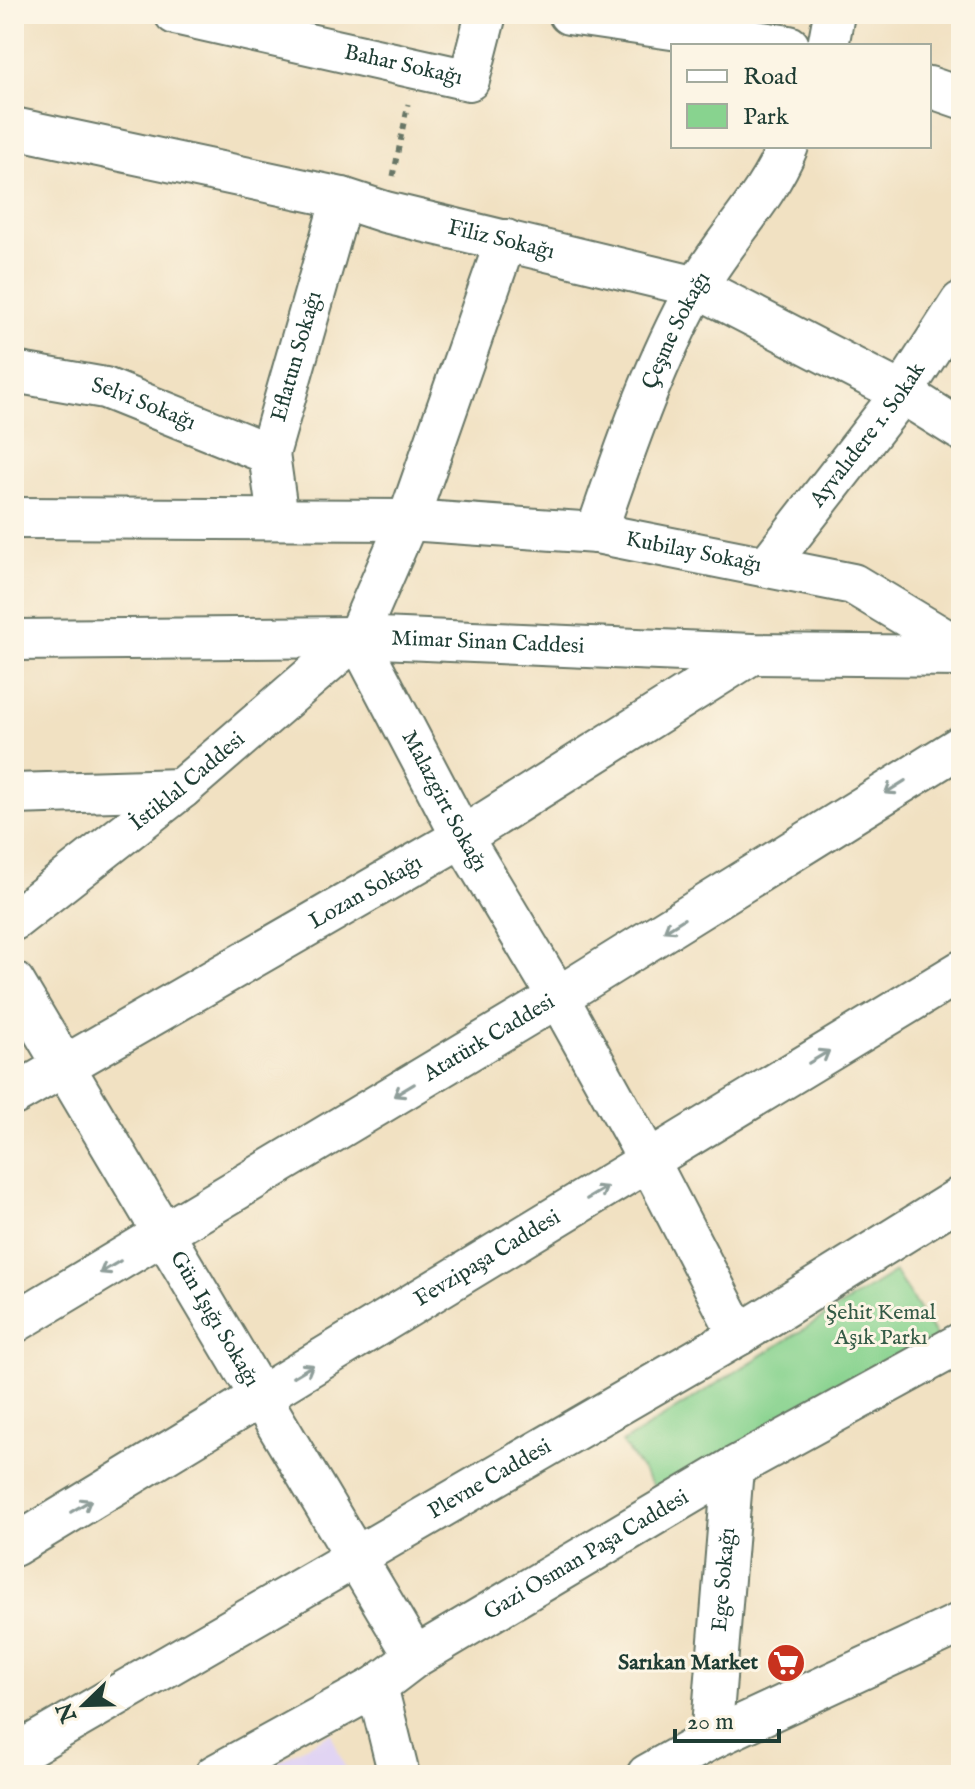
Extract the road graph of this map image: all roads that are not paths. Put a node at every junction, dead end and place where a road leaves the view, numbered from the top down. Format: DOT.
graph roads {
  1 [pos="175,14"];
  2 [pos="486,14"];
  3 [pos="834,14"];
  4 [pos="580,15"];
  5 [pos="323,29"];
  6 [pos="776,44"];
  7 [pos="828,44"];
  8 [pos="931,88"];
  9 [pos="961,98"];
  10 [pos="14,128"];
  11 [pos="787,148"];
  12 [pos="342,198"];
  13 [pos="506,240"];
  14 [pos="697,287"];
  15 [pos="961,302"];
  16 [pos="14,372"];
  17 [pos="902,393"];
  18 [pos="961,430"];
  19 [pos="269,454"];
  20 [pos="14,518"];
  21 [pos="278,518"];
  22 [pos="408,520"];
  23 [pos="596,533"];
  24 [pos="768,565"];
  25 [pos="357,637"];
  26 [pos="14,640"];
  27 [pos="961,649"];
  28 [pos="752,654"];
  29 [pos="961,656"];
  30 [pos="961,746"];
  31 [pos="181,789"];
  32 [pos="14,794"];
  33 [pos="462,837"];
  34 [pos="14,920"];
  35 [pos="961,971"];
  36 [pos="14,982"];
  37 [pos="558,997"];
  38 [pos="65,1064"];
  39 [pos="14,1095"];
  40 [pos="649,1161"];
  41 [pos="961,1197"];
  42 [pos="162,1236"];
  43 [pos="14,1323"];
  44 [pos="739,1335"];
  45 [pos="961,1343"];
  46 [pos="259,1399"];
  47 [pos="733,1468"];
  48 [pos="14,1546"];
  49 [pos="353,1557"];
  50 [pos="961,1623"];
  51 [pos="415,1657"];
  52 [pos="377,1686"];
  53 [pos="711,1739"];
  54 [pos="14,1755"];
  55 [pos="215,1775"];
  56 [pos="399,1775"];
  57 [pos="647,1775"];
  1 -- 5 [label="street, Bahar Sokağı"];
  2 -- 5 [label="street, Bahar Sokağı"];
  3 -- 7 [label="street"];
  4 -- 6 [label="street"];
  8 -- 9 [label="street"];
  10 -- 12 [label="street, Filiz Sokağı"];
  11 -- 14 [label="street, Çeşme Sokağı"];
  12 -- 13 [label="street, Filiz Sokağı"];
  12 -- 19 [label="street, Eflatun Sokağı"];
  13 -- 14 [label="street, Filiz Sokağı"];
  13 -- 22 [label="street"];
  14 -- 17 [label="street, Filiz Sokağı"];
  14 -- 23 [label="street, Çeşme Sokağı"];
  15 -- 17 [label="street, Ayvalıdere 1. Sokak"];
  16 -- 19 [label="street, Selvi Sokağı"];
  17 -- 18 [label="street, Filiz Sokağı"];
  17 -- 24 [label="street, Ayvalıdere 1. Sokak"];
  19 -- 21 [label="street, Eflatun Sokağı"];
  20 -- 21 [label="street"];
  21 -- 22 [label="street, Kubilay Sokağı"];
  22 -- 23 [label="street, Kubilay Sokağı"];
  22 -- 25 [label="street"];
  23 -- 24 [label="street, Kubilay Sokağı"];
  24 -- 27 [label="street, Kubilay Sokağı"];
  25 -- 26 [label="street, Mimar Sinan Caddesi"];
  25 -- 28 [label="street, Mimar Sinan Caddesi"];
  25 -- 31 [label="street, İstiklal Caddesi"];
  25 -- 33 [label="street, Malazgirt Sokağı"];
  28 -- 29 [label="street, Mimar Sinan Caddesi"];
  28 -- 33 [label="street, Lozan Sokağı"];
  30 -- 37 [label="street, Atatürk Caddesi, one-way"];
  31 -- 32 [label="street"];
  31 -- 34 [label="street, İstiklal Caddesi"];
  33 -- 37 [label="street, Malazgirt Sokağı"];
  33 -- 38 [label="street, Lozan Sokağı"];
  40 -- 35 [label="street, Fevzipaşa Caddesi, one-way"];
  36 -- 38 [label="street, Gün Işığı Sokağı"];
  37 -- 40 [label="street, Malazgirt Sokağı"];
  37 -- 42 [label="street, Atatürk Caddesi, one-way"];
  38 -- 39 [label="street, Lozan Sokağı"];
  38 -- 42 [label="street, Gün Işığı Sokağı"];
  40 -- 44 [label="street, Malazgirt Sokağı"];
  46 -- 40 [label="street, Fevzipaşa Caddesi, one-way"];
  41 -- 44 [label="street, Plevne Caddesi"];
  42 -- 43 [label="street, Atatürk Caddesi, one-way"];
  42 -- 46 [label="street, Gün Işığı Sokağı"];
  44 -- 49 [label="street, Plevne Caddesi"];
  45 -- 47 [label="street, Gazi Osman Paşa Caddesi"];
  48 -- 46 [label="street, Fevzipaşa Caddesi, one-way"];
  46 -- 49 [label="street, Gün Işığı Sokağı"];
  47 -- 51 [label="street, Gazi Osman Paşa Caddesi"];
  47 -- 53 [label="street, Ege Sokağı"];
  49 -- 51 [label="street, Gün Işığı Sokağı"];
  49 -- 54 [label="street, Plevne Caddesi"];
  50 -- 53 [label="street"];
  51 -- 52 [label="street, Gazi Osman Paşa Caddesi"];
  52 -- 55 [label="street, Gazi Osman Paşa Caddesi"];
  52 -- 56 [label="street"];
  53 -- 57 [label="street"];
}
